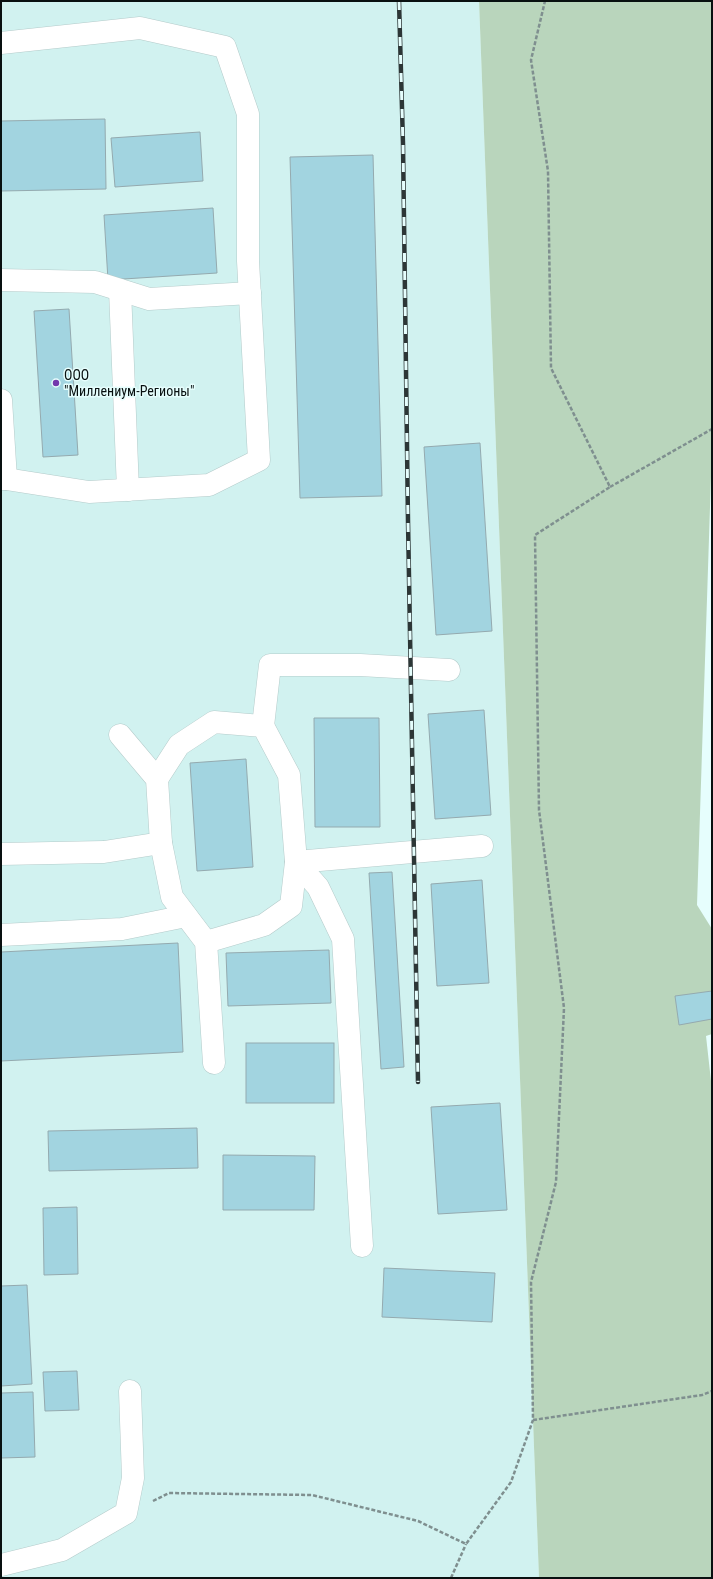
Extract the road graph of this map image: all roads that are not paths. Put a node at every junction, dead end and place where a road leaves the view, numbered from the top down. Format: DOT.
graph roads {
  1 [pos="1,43"];
  2 [pos="1,280"];
  3 [pos="120,290"];
  4 [pos="250,293"];
  5 [pos="1,400"];
  6 [pos="4,479"];
  7 [pos="128,490"];
  8 [pos="449,670"];
  9 [pos="263,726"];
  10 [pos="120,735"];
  11 [pos="157,779"];
  12 [pos="161,843"];
  13 [pos="482,846"];
  14 [pos="1,854"];
  15 [pos="296,862"];
  16 [pos="186,916"];
  17 [pos="1,935"];
  18 [pos="206,942"];
  19 [pos="214,1063"];
  20 [pos="362,1246"];
  21 [pos="130,1391"];
  22 [pos="1,1565"];
  1 -- 4 [label="lane"];
  2 -- 3 [label="lane"];
  3 -- 4 [label="lane"];
  3 -- 7 [label="lane"];
  4 -- 7 [label="lane"];
  5 -- 6 [label="lane"];
  6 -- 7 [label="lane"];
  8 -- 9 [label="lane"];
  9 -- 11 [label="lane"];
  9 -- 15 [label="lane"];
  10 -- 11 [label="lane"];
  11 -- 12 [label="lane"];
  12 -- 14 [label="lane"];
  12 -- 16 [label="lane"];
  13 -- 15 [label="lane"];
  15 -- 18 [label="lane"];
  15 -- 20 [label="lane"];
  16 -- 17 [label="lane"];
  16 -- 18 [label="lane"];
  18 -- 19 [label="lane"];
  21 -- 22 [label="lane"];
}
